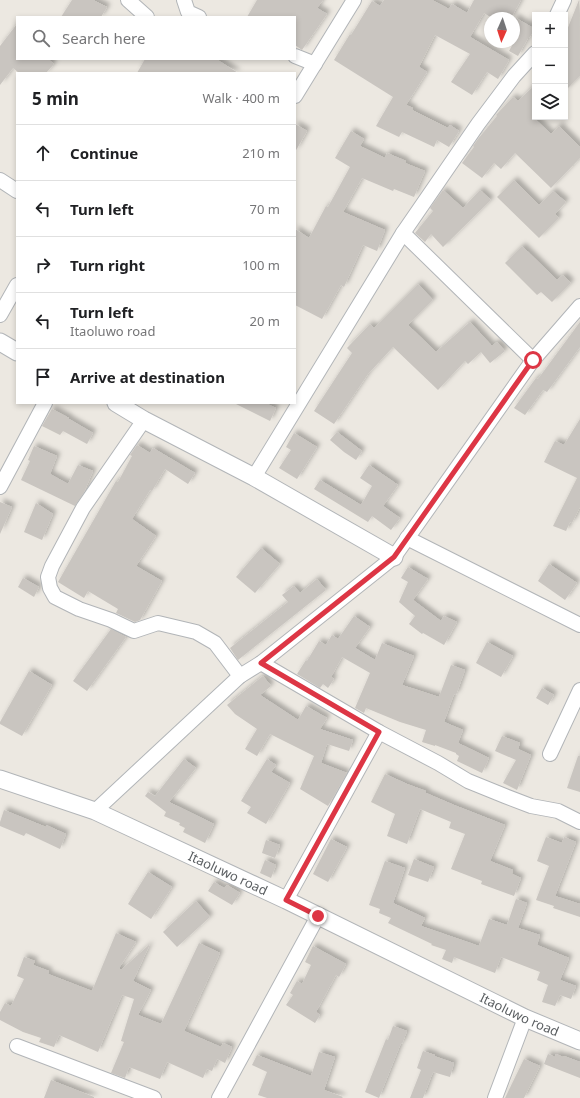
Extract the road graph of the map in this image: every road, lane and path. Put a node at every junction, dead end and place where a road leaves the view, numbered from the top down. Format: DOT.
graph roads {
  1 [pos="128,0"];
  2 [pos="184,0"];
  3 [pos="354,0"];
  4 [pos="564,0"];
  5 [pos="558,12"];
  6 [pos="146,16"];
  7 [pos="197,16"];
  8 [pos="296,56"];
  9 [pos="532,56"];
  10 [pos="315,64"];
  11 [pos="296,94"];
  12 [pos="0,180"];
  13 [pos="16,190"];
  14 [pos="403,233"];
  15 [pos="16,287"];
  16 [pos="580,306"];
  17 [pos="0,315"];
  18 [pos="0,342"];
  19 [pos="16,351"];
  20 [pos="533,360"];
  21 [pos="44,404"];
  22 [pos="118,404"];
  23 [pos="144,420"];
  24 [pos="254,477"];
  25 [pos="0,487"];
  26 [pos="407,538"];
  27 [pos="394,557"];
  28 [pos="580,625"];
  29 [pos="261,663"];
  30 [pos="240,676"];
  31 [pos="580,690"];
  32 [pos="379,732"];
  33 [pos="550,754"];
  34 [pos="0,779"];
  35 [pos="95,811"];
  36 [pos="580,822"];
  37 [pos="286,900"];
  38 [pos="318,916"];
  39 [pos="524,1018"];
  40 [pos="580,1042"];
  41 [pos="17,1046"];
  42 [pos="154,1098"];
  43 [pos="219,1098"];
  44 [pos="495,1098"];
  1 -- 6 [label="street"];
  2 -- 7 [label="street"];
  3 -- 10 [label="street"];
  4 -- 5 [label="street"];
  8 -- 10 [label="street"];
  9 -- 14 [label="street"];
  10 -- 11 [label="street"];
  12 -- 13 [label="street"];
  14 -- 20 [label="street"];
  14 -- 24 [label="street"];
  15 -- 17 [label="street"];
  16 -- 20 [label="street"];
  18 -- 19 [label="street"];
  20 -- 26 [label="street"];
  21 -- 25 [label="street"];
  22 -- 23 [label="street"];
  23 -- 24 [label="street"];
  23 -- 30 [label="street"];
  24 -- 27 [label="street"];
  26 -- 27 [label="street"];
  26 -- 28 [label="street"];
  27 -- 29 [label="street"];
  29 -- 30 [label="street"];
  29 -- 32 [label="street"];
  30 -- 35 [label="street"];
  31 -- 33 [label="street"];
  32 -- 36 [label="street"];
  32 -- 37 [label="street"];
  34 -- 35 [label="street, Itaoluwo road"];
  35 -- 37 [label="street, Itaoluwo road"];
  37 -- 38 [label="street, Itaoluwo road"];
  38 -- 39 [label="street, Itaoluwo road"];
  38 -- 43 [label="street"];
  39 -- 40 [label="street, Itaoluwo road"];
  39 -- 44 [label="street"];
  41 -- 42 [label="street"];
}
